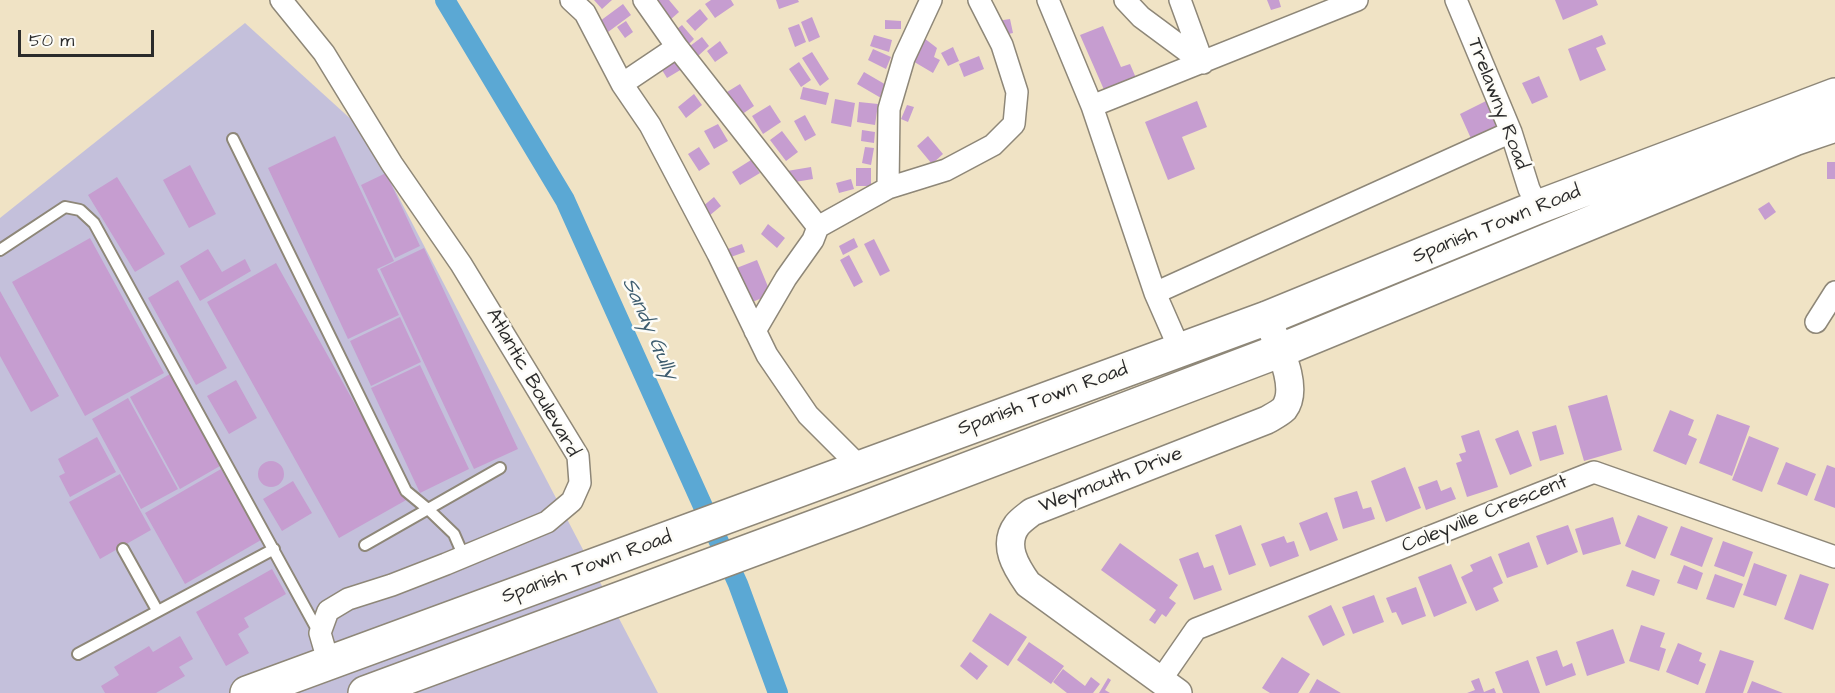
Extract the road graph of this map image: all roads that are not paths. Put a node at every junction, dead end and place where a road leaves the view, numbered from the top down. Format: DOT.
graph roads {
  1 [pos="281,0"];
  2 [pos="644,0"];
  3 [pos="931,0"];
  4 [pos="979,0"];
  5 [pos="1048,0"];
  6 [pos="1125,0"];
  7 [pos="1180,0"];
  8 [pos="1357,0"];
  9 [pos="1456,0"];
  10 [pos="575,1"];
  11 [pos="677,47"];
  12 [pos="1203,63"];
  13 [pos="622,84"];
  14 [pos="1835,95"];
  15 [pos="1092,106"];
  16 [pos="1835,125"];
  17 [pos="1511,132"];
  18 [pos="233,139"];
  19 [pos="1794,139"];
  20 [pos="1835,139"];
  21 [pos="888,188"];
  22 [pos="1538,207"];
  23 [pos="818,227"];
  24 [pos="0,250"];
  25 [pos="1835,292"];
  26 [pos="1155,293"];
  27 [pos="1268,318"];
  28 [pos="1816,322"];
  29 [pos="755,331"];
  30 [pos="1180,350"];
  31 [pos="1279,351"];
  32 [pos="500,468"];
  33 [pos="861,468"];
  34 [pos="429,510"];
  35 [pos="364,545"];
  36 [pos="123,549"];
  37 [pos="274,549"];
  38 [pos="464,557"];
  39 [pos="1835,557"];
  40 [pos="157,610"];
  41 [pos="320,633"];
  42 [pos="78,654"];
  43 [pos="329,664"];
  44 [pos="1169,687"];
  45 [pos="247,693"];
  46 [pos="365,693"];
  1 -- 38 [label="street, Atlantic Boulevard"];
  2 -- 11 [label="street"];
  3 -- 21 [label="street"];
  4 -- 21 [label="street"];
  5 -- 15 [label="street"];
  6 -- 12 [label="street"];
  7 -- 12 [label="street"];
  8 -- 12 [label="street"];
  9 -- 17 [label="street, Trelawny Road"];
  10 -- 13 [label="street"];
  11 -- 13 [label="street"];
  11 -- 23 [label="street"];
  12 -- 15 [label="street"];
  13 -- 29 [label="street"];
  14 -- 22 [label="highway, Spanish Town Road"];
  15 -- 26 [label="street"];
  16 -- 19 [label="highway, Spanish Town Road"];
  17 -- 22 [label="street, Trelawny Road"];
  17 -- 26 [label="street"];
  18 -- 34 [label="lane"];
  19 -- 20 [label="street"];
  19 -- 31 [label="highway, Spanish Town Road"];
  21 -- 23 [label="street"];
  22 -- 27 [label="highway, Spanish Town Road"];
  23 -- 29 [label="street"];
  24 -- 37 [label="lane"];
  25 -- 28 [label="street"];
  26 -- 30 [label="street"];
  27 -- 30 [label="highway, Spanish Town Road"];
  27 -- 31 [label="street, Weymouth Drive"];
  29 -- 33 [label="street"];
  30 -- 33 [label="highway, Spanish Town Road"];
  31 -- 44 [label="street, Weymouth Drive"];
  31 -- 46 [label="highway, Spanish Town Road"];
  32 -- 34 [label="lane"];
  33 -- 43 [label="highway, Spanish Town Road"];
  34 -- 35 [label="lane"];
  34 -- 38 [label="lane"];
  36 -- 40 [label="lane"];
  37 -- 40 [label="lane"];
  37 -- 41 [label="lane"];
  38 -- 41 [label="street, Atlantic Boulevard"];
  39 -- 44 [label="street, Coleyville Crescent"];
  40 -- 42 [label="lane"];
  41 -- 43 [label="street"];
  43 -- 45 [label="highway, Spanish Town Road"];
}
